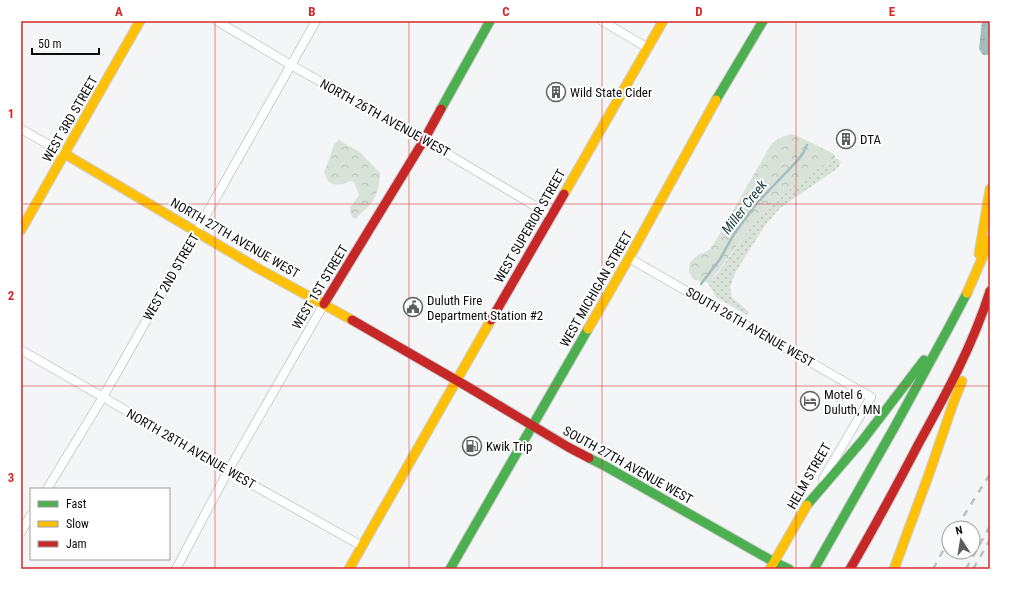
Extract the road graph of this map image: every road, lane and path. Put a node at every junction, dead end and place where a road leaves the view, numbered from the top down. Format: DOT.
graph roads {
  1 [pos="140,21"];
  2 [pos="217,21"];
  3 [pos="316,21"];
  4 [pos="490,21"];
  5 [pos="602,21"];
  6 [pos="663,21"];
  7 [pos="763,21"];
  8 [pos="648,48"];
  9 [pos="291,66"];
  10 [pos="21,129"];
  11 [pos="424,140"];
  12 [pos="65,154"];
  13 [pos="990,189"];
  14 [pos="552,216"];
  15 [pos="21,230"];
  16 [pos="196,232"];
  17 [pos="990,240"];
  18 [pos="629,258"];
  19 [pos="974,277"];
  20 [pos="990,291"];
  21 [pos="324,304"];
  22 [pos="953,321"];
  23 [pos="975,331"];
  24 [pos="21,350"];
  25 [pos="457,381"];
  26 [pos="103,397"];
  27 [pos="871,397"];
  28 [pos="533,426"];
  29 [pos="228,471"];
  30 [pos="48,488"];
  31 [pos="807,505"];
  32 [pos="30,517"];
  33 [pos="21,532"];
  34 [pos="362,546"];
  35 [pos="772,566"];
  36 [pos="788,568"];
  37 [pos="176,569"];
  38 [pos="349,569"];
  39 [pos="450,569"];
  40 [pos="814,569"];
  41 [pos="850,569"];
  42 [pos="894,569"];
  1 -- 12 [label="main road, WEST 3RD STREET"];
  2 -- 9 [label="street, NORTH 26TH AVENUE WEST"];
  3 -- 9 [label="street, WEST 2ND STREET"];
  4 -- 11 [label="main road, WEST 1ST STREET"];
  5 -- 8 [label="street"];
  6 -- 8 [label="main road, WEST SUPERIOR STREET"];
  7 -- 18 [label="main road, WEST MICHIGAN STREET"];
  8 -- 14 [label="main road, WEST SUPERIOR STREET"];
  9 -- 11 [label="street, NORTH 26TH AVENUE WEST"];
  9 -- 16 [label="street, WEST 2ND STREET"];
  10 -- 12 [label="street, NORTH 27TH AVENUE WEST"];
  11 -- 14 [label="street, NORTH 26TH AVENUE WEST"];
  11 -- 21 [label="main road, WEST 1ST STREET"];
  12 -- 15 [label="main road, WEST 3RD STREET"];
  12 -- 16 [label="main road, NORTH 27TH AVENUE WEST"];
  13 -- 19 [label="main road"];
  14 -- 25 [label="main road, WEST SUPERIOR STREET"];
  16 -- 21 [label="main road, NORTH 27TH AVENUE WEST"];
  16 -- 26 [label="street, WEST 2ND STREET"];
  17 -- 19 [label="main road"];
  18 -- 27 [label="street, SOUTH 26TH AVENUE WEST"];
  18 -- 28 [label="main road, WEST MICHIGAN STREET"];
  19 -- 22 [label="main road"];
  20 -- 23 [label="main road"];
  21 -- 25 [label="main road, NORTH 27TH AVENUE WEST"];
  21 -- 29 [label="street, WEST 1ST STREET"];
  22 -- 31 [label="main road"];
  22 -- 40 [label="main road"];
  23 -- 41 [label="main road"];
  23 -- 42 [label="main road"];
  24 -- 26 [label="street, NORTH 28TH AVENUE WEST"];
  25 -- 28 [label="main road, SOUTH 27TH AVENUE WEST"];
  25 -- 34 [label="main road, WEST SUPERIOR STREET"];
  26 -- 29 [label="street, NORTH 28TH AVENUE WEST"];
  26 -- 30 [label="street, WEST 2ND STREET"];
  27 -- 31 [label="street, HELM STREET"];
  28 -- 35 [label="main road, SOUTH 27TH AVENUE WEST"];
  28 -- 39 [label="main road, WEST MICHIGAN STREET"];
  29 -- 34 [label="street, NORTH 28TH AVENUE WEST"];
  29 -- 37 [label="street, WEST 1ST STREET"];
  31 -- 35 [label="main road, HELM STREET"];
  32 -- 33 [label="street"];
  34 -- 38 [label="main road, WEST SUPERIOR STREET"];
  35 -- 36 [label="main road, SOUTH 27TH AVENUE WEST"];
}
